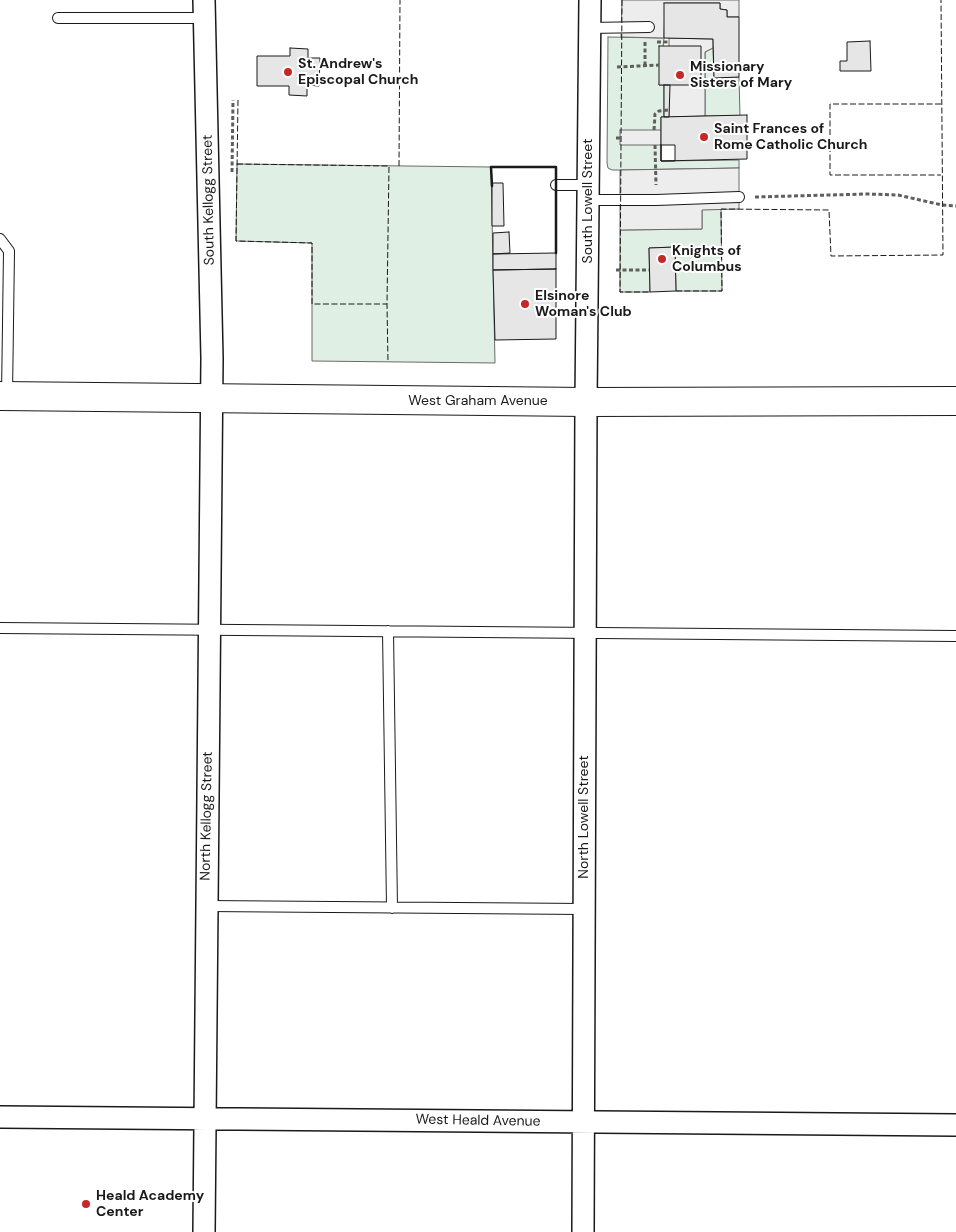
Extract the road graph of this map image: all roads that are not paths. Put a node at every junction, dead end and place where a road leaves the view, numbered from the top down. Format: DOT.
graph roads {
  1 [pos="590,0"];
  2 [pos="204,9"];
  3 [pos="58,18"];
  4 [pos="647,27"];
  5 [pos="590,28"];
  6 [pos="556,185"];
  7 [pos="588,192"];
  8 [pos="739,197"];
  9 [pos="0,239"];
  10 [pos="3,396"];
  11 [pos="211,399"];
  12 [pos="956,401"];
  13 [pos="586,402"];
  14 [pos="0,628"];
  15 [pos="209,630"];
  16 [pos="388,631"];
  17 [pos="585,633"];
  18 [pos="956,636"];
  19 [pos="206,906"];
  20 [pos="392,908"];
  21 [pos="584,909"];
  22 [pos="0,1117"];
  23 [pos="205,1119"];
  24 [pos="584,1122"];
  25 [pos="956,1125"];
  26 [pos="204,1232"];
  27 [pos="583,1232"];
  1 -- 5 [label="street, South Lowell Street"];
  2 -- 3 [label="lane"];
  2 -- 11 [label="street, South Kellogg Street"];
  4 -- 5 [label="lane"];
  5 -- 7 [label="street, South Lowell Street"];
  6 -- 7 [label="lane"];
  7 -- 8 [label="lane"];
  7 -- 13 [label="street, South Lowell Street"];
  9 -- 10 [label="lane"];
  10 -- 11 [label="main road, West Graham Avenue"];
  11 -- 13 [label="main road, West Graham Avenue"];
  11 -- 15 [label="street, North Kellogg Street"];
  12 -- 13 [label="main road, West Graham Avenue"];
  13 -- 17 [label="street, North Lowell Street"];
  14 -- 15 [label="lane"];
  15 -- 16 [label="lane"];
  15 -- 19 [label="street, North Kellogg Street"];
  16 -- 17 [label="lane"];
  16 -- 20 [label="lane"];
  17 -- 18 [label="lane"];
  17 -- 21 [label="street, North Lowell Street"];
  19 -- 20 [label="lane"];
  19 -- 23 [label="street, North Kellogg Street"];
  20 -- 21 [label="lane"];
  21 -- 24 [label="street, North Lowell Street"];
  22 -- 23 [label="street, West Heald Avenue"];
  23 -- 24 [label="street, West Heald Avenue"];
  23 -- 26 [label="street, North Kellogg Street"];
  24 -- 25 [label="street, West Heald Avenue"];
  24 -- 27 [label="street, North Lowell Street"];
}
